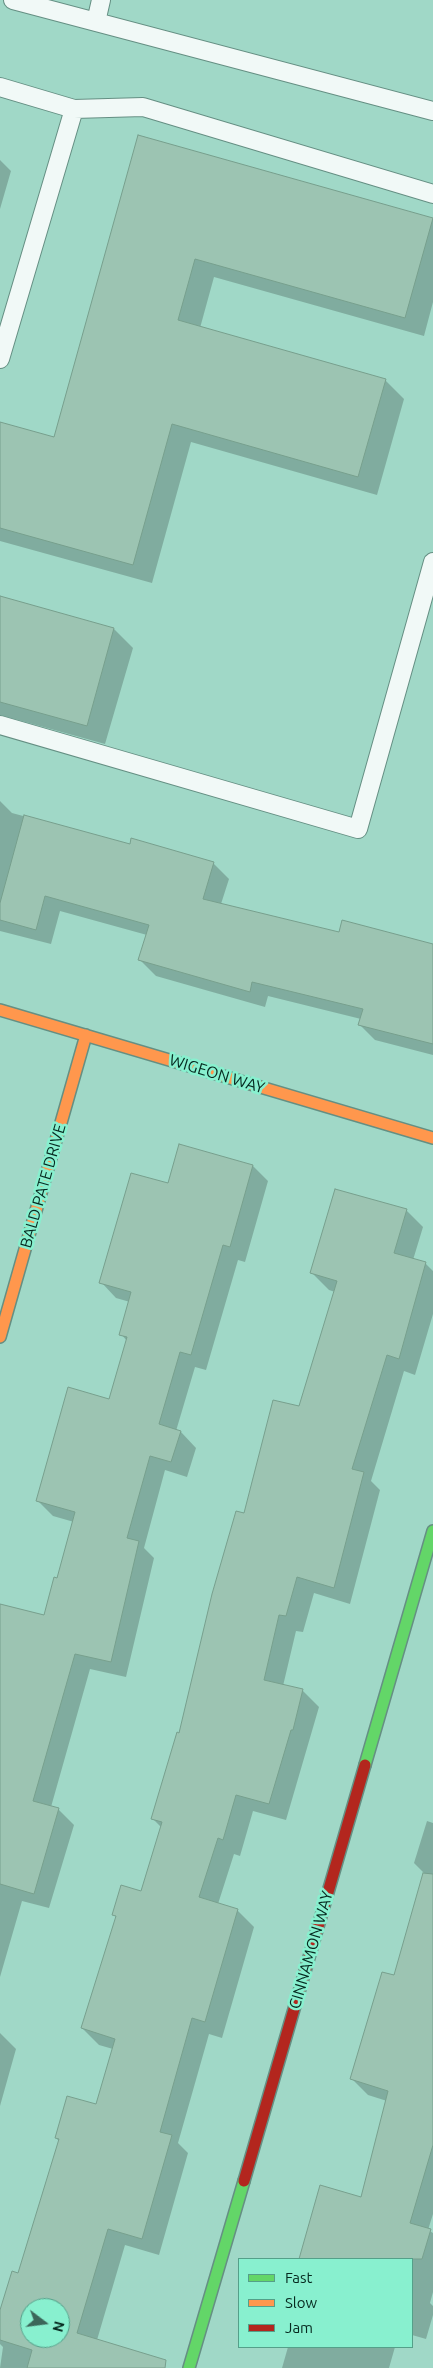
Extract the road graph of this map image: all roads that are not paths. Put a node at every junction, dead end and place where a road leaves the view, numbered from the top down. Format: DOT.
graph roads {
  1 [pos="13,0"];
  2 [pos="101,0"];
  3 [pos="96,22"];
  4 [pos="0,87"];
  5 [pos="74,109"];
  6 [pos="433,111"];
  7 [pos="433,194"];
  8 [pos="0,359"];
  9 [pos="433,562"];
  10 [pos="0,724"];
  11 [pos="0,1010"];
  12 [pos="86,1035"];
  13 [pos="433,1138"];
  14 [pos="0,1337"];
  15 [pos="433,1531"];
  16 [pos="189,2368"];
  1 -- 3 [label="lane"];
  2 -- 3 [label="lane"];
  3 -- 6 [label="lane"];
  4 -- 5 [label="lane"];
  5 -- 7 [label="lane"];
  5 -- 8 [label="lane"];
  9 -- 10 [label="lane"];
  11 -- 12 [label="street, WIGEON WAY"];
  12 -- 13 [label="street, WIGEON WAY"];
  12 -- 14 [label="street, BALD PATE DRIVE"];
  15 -- 16 [label="street, CINNAMON WAY"];
}
